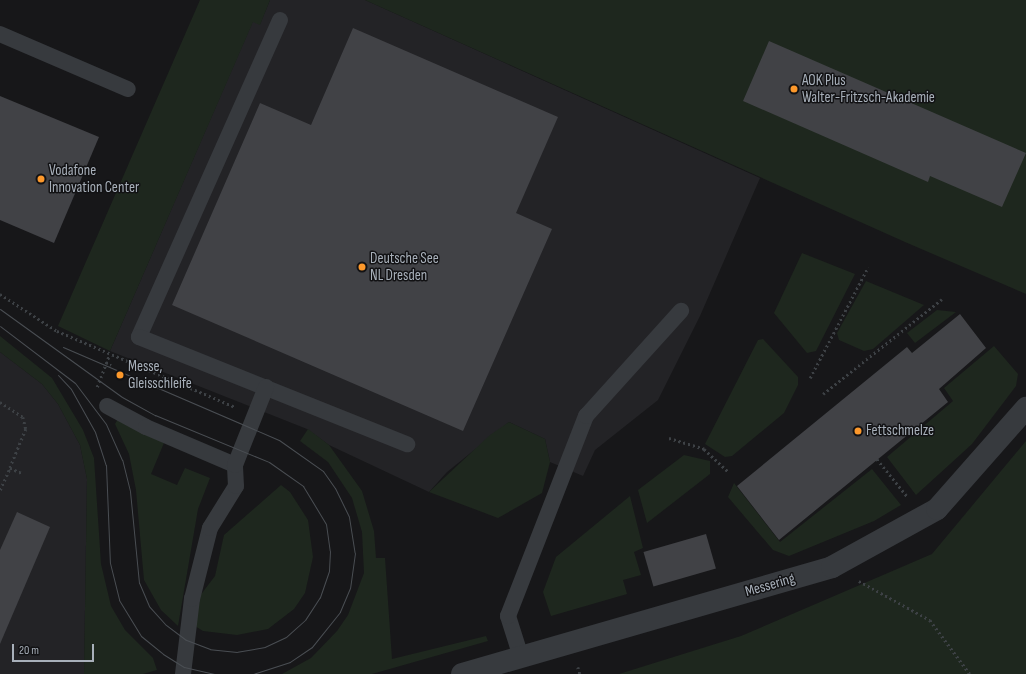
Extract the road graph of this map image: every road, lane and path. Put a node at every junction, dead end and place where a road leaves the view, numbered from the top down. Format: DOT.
graph roads {
  1 [pos="280,20"];
  2 [pos="0,34"];
  3 [pos="128,89"];
  4 [pos="868,267"];
  5 [pos="0,294"];
  6 [pos="942,299"];
  7 [pos="681,311"];
  8 [pos="109,356"];
  9 [pos="106,362"];
  10 [pos="112,365"];
  11 [pos="810,378"];
  12 [pos="266,387"];
  13 [pos="824,394"];
  14 [pos="0,402"];
  15 [pos="107,406"];
  16 [pos="1026,408"];
  17 [pos="256,415"];
  18 [pos="669,438"];
  19 [pos="407,444"];
  20 [pos="877,460"];
  21 [pos="235,465"];
  22 [pos="10,468"];
  23 [pos="729,472"];
  24 [pos="22,473"];
  25 [pos="0,490"];
  26 [pos="924,516"];
  27 [pos="832,567"];
  28 [pos="521,657"];
  29 [pos="183,674"];
  30 [pos="462,674"];
  31 [pos="970,674"];
  1 -- 12 [label="lane"];
  2 -- 3 [label="lane"];
  4 -- 11 [label="path"];
  5 -- 8 [label="path"];
  6 -- 13 [label="path"];
  7 -- 28 [label="lane"];
  8 -- 9 [label="path"];
  8 -- 17 [label="path"];
  9 -- 10 [label="path"];
  9 -- 15 [label="path"];
  12 -- 17 [label="lane"];
  12 -- 19 [label="lane"];
  14 -- 22 [label="path"];
  15 -- 21 [label="lane"];
  16 -- 26 [label="street, Messering"];
  17 -- 21 [label="lane"];
  18 -- 23 [label="path"];
  20 -- 26 [label="path"];
  21 -- 29 [label="lane"];
  22 -- 24 [label="path"];
  22 -- 25 [label="path"];
  26 -- 27 [label="street, Messering"];
  27 -- 28 [label="street, Messering"];
  27 -- 31 [label="path"];
  28 -- 30 [label="street, Messering"];
}
